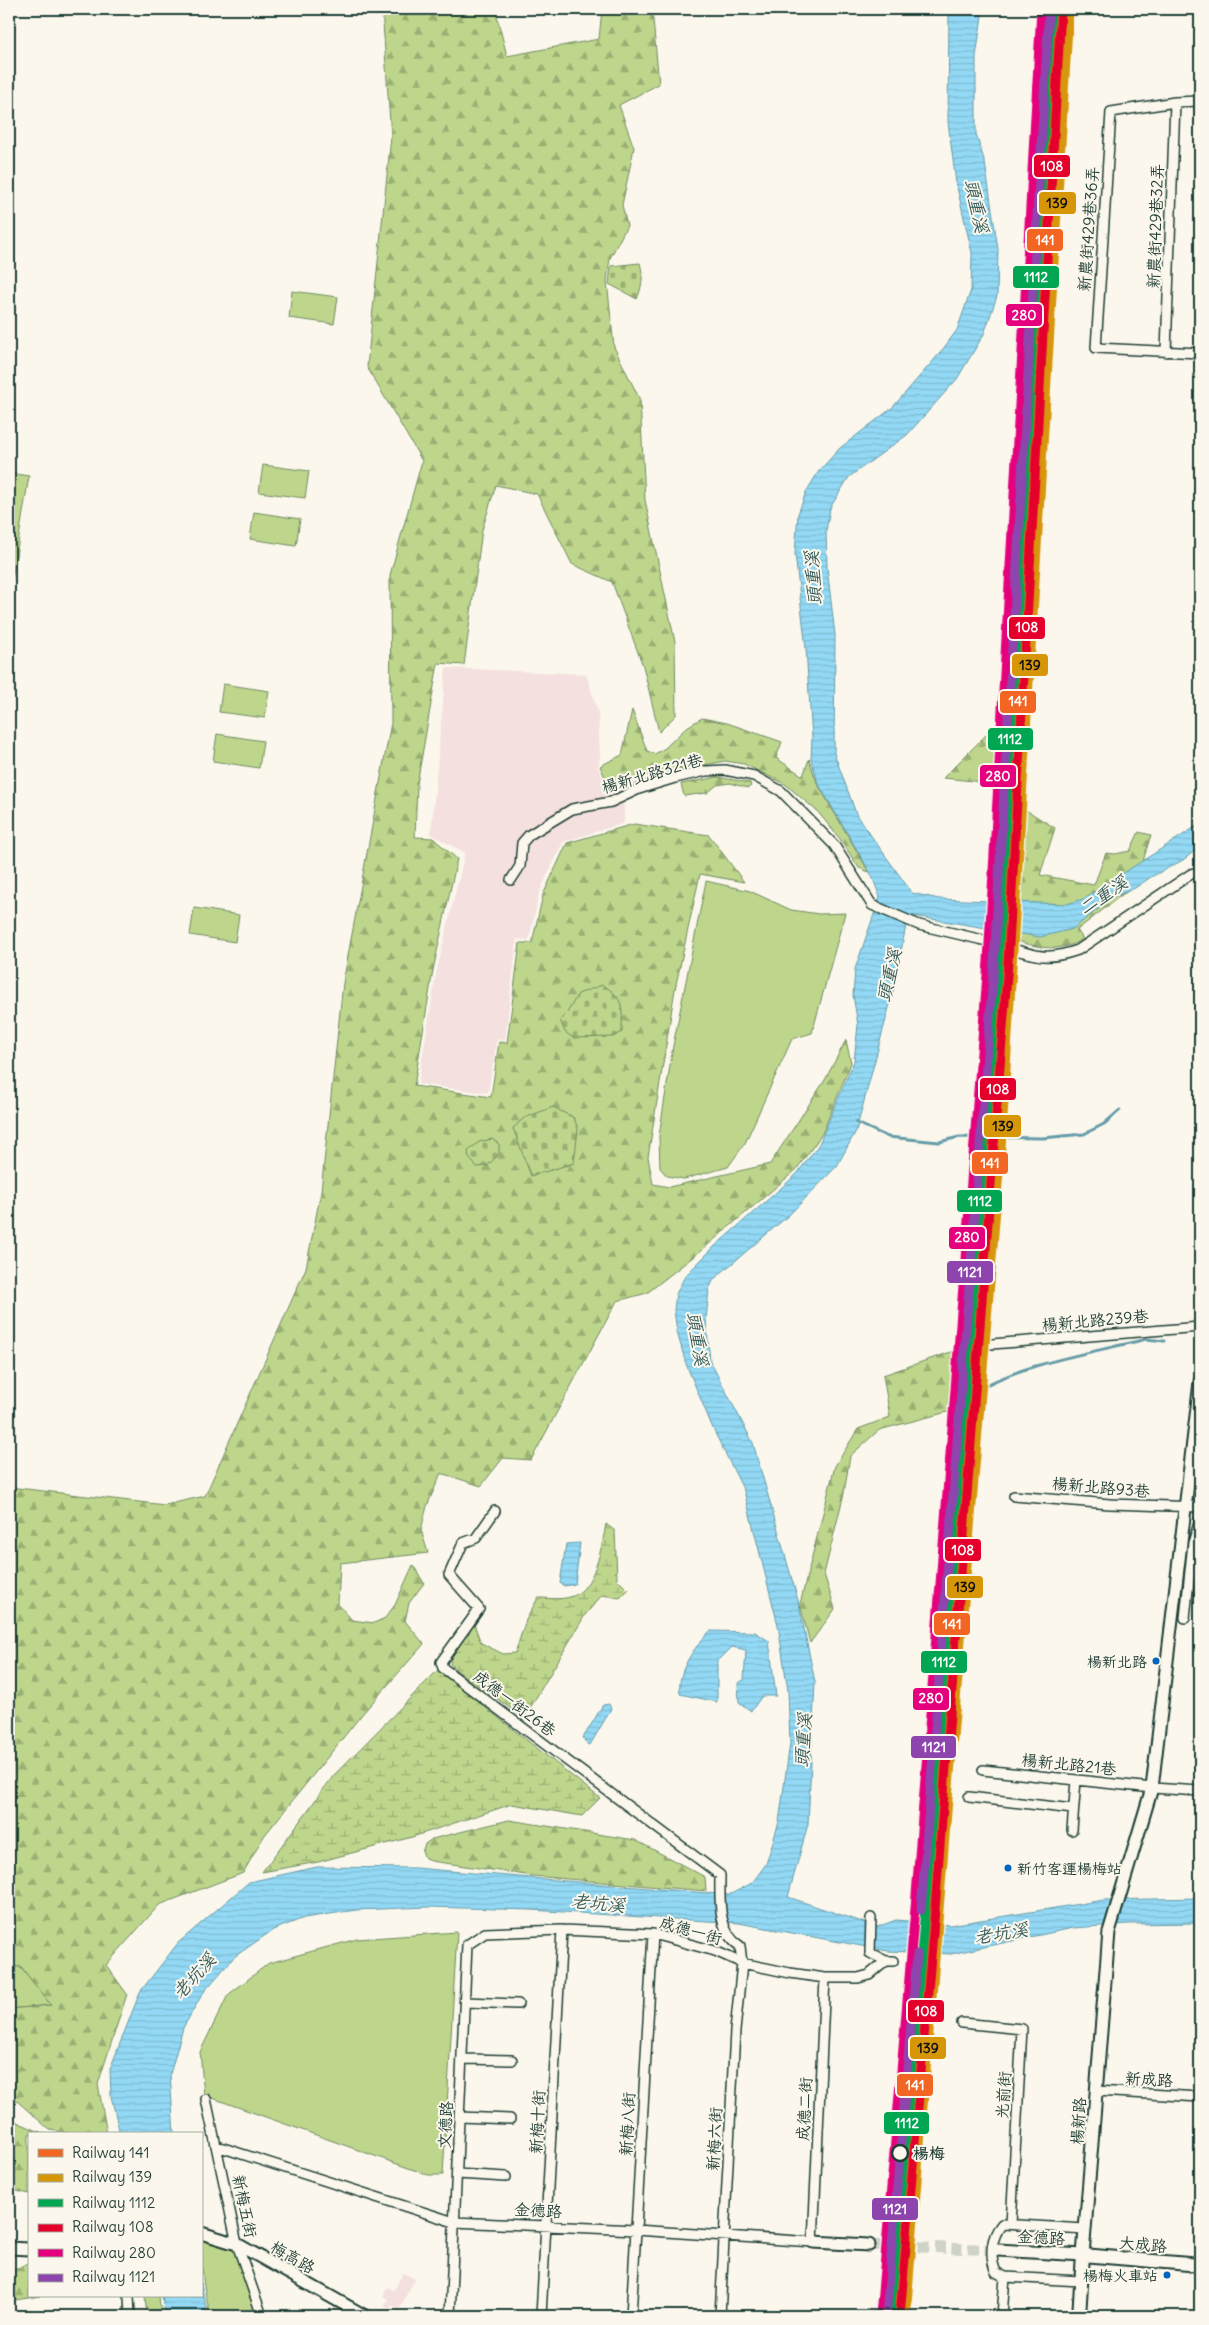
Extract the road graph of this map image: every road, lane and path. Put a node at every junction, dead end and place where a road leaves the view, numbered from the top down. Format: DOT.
graph roads {
  1 [pos="1200,101"];
  2 [pos="1175,102"];
  3 [pos="1166,352"];
  4 [pos="1200,353"];
  5 [pos="1200,871"];
  6 [pos="511,880"];
  7 [pos="983,940"];
  8 [pos="1010,948"];
  9 [pos="1200,1327"];
  10 [pos="992,1344"];
  11 [pos="1200,1384"];
  12 [pos="1014,1496"];
  13 [pos="1185,1508"];
  14 [pos="1200,1508"];
  15 [pos="495,1511"];
  16 [pos="1200,1520"];
  17 [pos="1185,1618"];
  18 [pos="982,1770"];
  19 [pos="1076,1780"];
  20 [pos="1152,1788"];
  21 [pos="1200,1791"];
  22 [pos="969,1797"];
  23 [pos="1073,1809"];
  24 [pos="1072,1830"];
  25 [pos="871,1918"];
  26 [pos="562,1930"];
  27 [pos="653,1934"];
  28 [pos="474,1938"];
  29 [pos="742,1963"];
  30 [pos="825,1978"];
  31 [pos="466,2002"];
  32 [pos="518,2004"];
  33 [pos="962,2023"];
  34 [pos="463,2059"];
  35 [pos="512,2060"];
  36 [pos="1096,2091"];
  37 [pos="1200,2097"];
  38 [pos="206,2099"];
  39 [pos="460,2118"];
  40 [pos="510,2119"];
  41 [pos="217,2146"];
  42 [pos="457,2174"];
  43 [pos="506,2177"];
  44 [pos="454,2222"];
  45 [pos="1011,2224"];
  46 [pos="546,2227"];
  47 [pos="1085,2229"];
  48 [pos="636,2230"];
  49 [pos="202,2233"];
  50 [pos="726,2237"];
  51 [pos="813,2242"];
  52 [pos="237,2244"];
  53 [pos="869,2245"];
  54 [pos="9,2248"];
  55 [pos="28,2249"];
  56 [pos="998,2250"];
  57 [pos="1083,2255"];
  58 [pos="1200,2265"];
  59 [pos="1005,2277"];
  60 [pos="1081,2281"];
  61 [pos="129,2298"];
  62 [pos="130,2316"];
  63 [pos="262,2316"];
  64 [pos="366,2316"];
  65 [pos="450,2316"];
  66 [pos="541,2316"];
  67 [pos="631,2316"];
  68 [pos="720,2316"];
  69 [pos="1002,2316"];
  70 [pos="1079,2316"];
  1 -- 2 [label="street"];
  2 -- 3 [label="street, 新農街429巷32弄"];
  2 -- 3 [label="street, 新農街429巷36弄"];
  3 -- 4 [label="street"];
  5 -- 8 [label="street"];
  6 -- 7 [label="street, 楊新北路321巷"];
  9 -- 10 [label="street, 楊新北路239巷"];
  11 -- 13 [label="street"];
  12 -- 13 [label="street, 楊新北路93巷"];
  13 -- 14 [label="street, 楊新北路93巷"];
  13 -- 20 [label="street"];
  15 -- 29 [label="street, 成德一街26巷"];
  16 -- 17 [label="street"];
  18 -- 19 [label="street, 楊新北路21巷"];
  19 -- 20 [label="street, 楊新北路21巷"];
  19 -- 23 [label="street"];
  20 -- 21 [label="street, 楊新北路21巷"];
  20 -- 36 [label="street, 楊新路"];
  22 -- 23 [label="street"];
  23 -- 24 [label="street"];
  25 -- 30 [label="street, 成德一街"];
  26 -- 27 [label="street, 成德一街"];
  26 -- 28 [label="street, 成德一街"];
  26 -- 46 [label="street, 新梅十街"];
  27 -- 29 [label="street, 成德一街"];
  27 -- 48 [label="street, 新梅八街"];
  28 -- 31 [label="street, 文德路"];
  29 -- 30 [label="street, 成德一街"];
  29 -- 50 [label="street, 新梅六街"];
  30 -- 51 [label="street, 成德二街"];
  31 -- 32 [label="street"];
  31 -- 34 [label="street, 文德路"];
  33 -- 45 [label="street, 光前街"];
  34 -- 35 [label="street"];
  34 -- 39 [label="street, 文德路"];
  36 -- 37 [label="street, 新成路"];
  36 -- 47 [label="street, 楊新路"];
  38 -- 41 [label="street, 新梅五街"];
  39 -- 40 [label="street"];
  39 -- 42 [label="street, 文德路"];
  41 -- 44 [label="street, 金德路"];
  41 -- 52 [label="street, 新梅五街"];
  42 -- 43 [label="street"];
  42 -- 44 [label="street, 文德路"];
  44 -- 46 [label="street, 金德路"];
  44 -- 65 [label="street, 文德路"];
  45 -- 47 [label="street"];
  45 -- 59 [label="street"];
  46 -- 48 [label="street, 金德路"];
  46 -- 66 [label="street, 新梅十街"];
  47 -- 57 [label="street, 楊新路"];
  48 -- 50 [label="street, 金德路"];
  48 -- 67 [label="street, 新梅八街"];
  49 -- 52 [label="street, 梅高路"];
  50 -- 51 [label="street, 金德路"];
  50 -- 68 [label="street, 新梅六街"];
  51 -- 53 [label="street, 金德路"];
  52 -- 63 [label="street, 新梅五街"];
  52 -- 64 [label="street, 梅高路"];
  54 -- 55 [label="street"];
  56 -- 57 [label="street, 金德路"];
  57 -- 58 [label="main road, 大成路"];
  57 -- 60 [label="main road, 楊新路"];
  59 -- 60 [label="street"];
  59 -- 69 [label="street"];
  60 -- 70 [label="main road, 楊新路"];
  61 -- 62 [label="street"];
}
